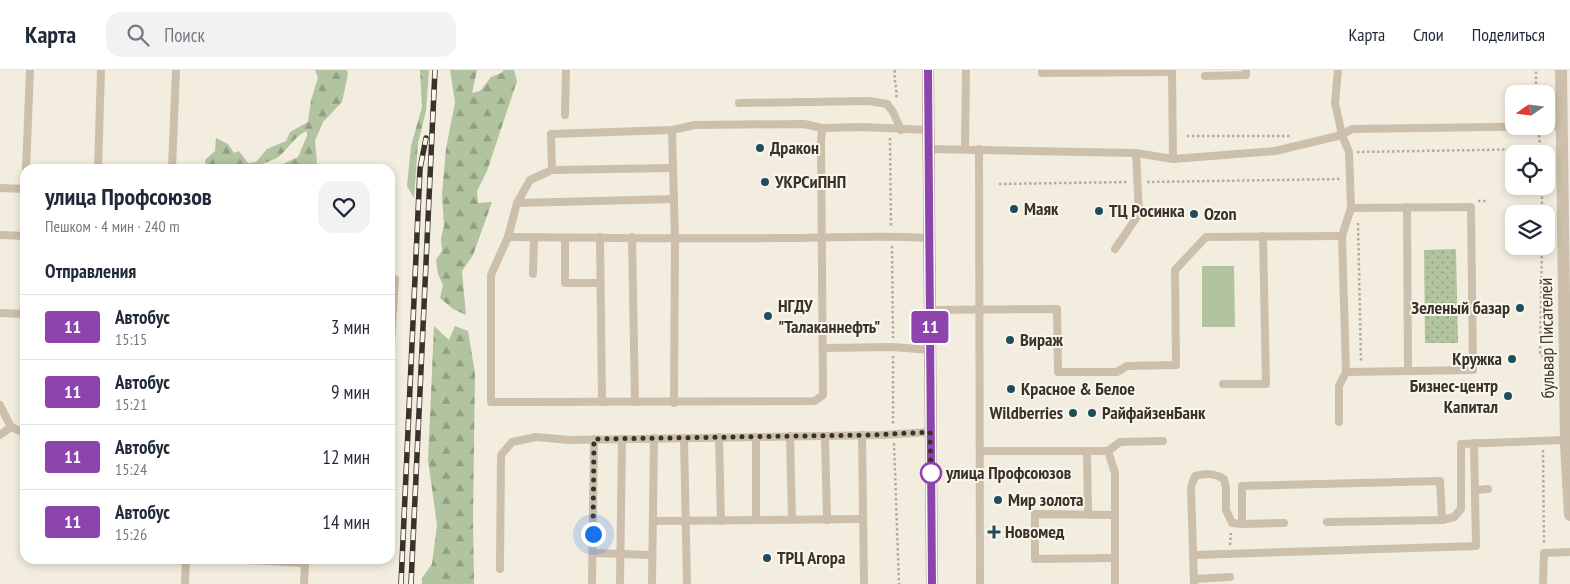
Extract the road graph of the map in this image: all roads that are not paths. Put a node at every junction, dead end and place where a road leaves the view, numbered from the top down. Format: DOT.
graph roads {
  1 [pos="30,70"];
  2 [pos="101,70"];
  3 [pos="176,70"];
  4 [pos="566,70"];
  5 [pos="928,70"];
  6 [pos="966,70"];
  7 [pos="1042,70"];
  8 [pos="1246,70"];
  9 [pos="1338,70"];
  10 [pos="1561,70"];
  11 [pos="1172,71"];
  12 [pos="1205,76"];
  13 [pos="739,103"];
  14 [pos="565,115"];
  15 [pos="1555,126"];
  16 [pos="1561,126"];
  17 [pos="1505,127"];
  18 [pos="822,128"];
  19 [pos="672,130"];
  20 [pos="901,130"];
  21 [pos="928,130"];
  22 [pos="1342,135"];
  23 [pos="929,149"];
  24 [pos="965,149"];
  25 [pos="979,149"];
  26 [pos="1136,153"];
  27 [pos="1173,159"];
  28 [pos="26,164"];
  29 [pos="98,164"];
  30 [pos="172,164"];
  31 [pos="672,168"];
  32 [pos="552,170"];
  33 [pos="0,188"];
  34 [pos="20,189"];
  35 [pos="674,199"];
  36 [pos="518,203"];
  37 [pos="1407,207"];
  38 [pos="1353,208"];
  39 [pos="0,234"];
  40 [pos="20,236"];
  41 [pos="1263,236"];
  42 [pos="1342,236"];
  43 [pos="508,237"];
  44 [pos="600,237"];
  45 [pos="632,237"];
  46 [pos="534,238"];
  47 [pos="565,238"];
  48 [pos="822,238"];
  49 [pos="929,238"];
  50 [pos="675,239"];
  51 [pos="1115,249"];
  52 [pos="533,274"];
  53 [pos="600,283"];
  54 [pos="979,309"];
  55 [pos="930,310"];
  56 [pos="0,313"];
  57 [pos="20,314"];
  58 [pos="1567,343"];
  59 [pos="823,348"];
  60 [pos="931,350"];
  61 [pos="1408,371"];
  62 [pos="1346,372"];
  63 [pos="1223,384"];
  64 [pos="602,402"];
  65 [pos="635,402"];
  66 [pos="674,403"];
  67 [pos="0,406"];
  68 [pos="1339,422"];
  69 [pos="11,427"];
  70 [pos="20,431"];
  71 [pos="930,432"];
  72 [pos="0,435"];
  73 [pos="862,435"];
  74 [pos="790,436"];
  75 [pos="825,436"];
  76 [pos="719,437"];
  77 [pos="756,437"];
  78 [pos="654,438"];
  79 [pos="684,438"];
  80 [pos="594,439"];
  81 [pos="622,439"];
  82 [pos="1163,441"];
  83 [pos="1474,443"];
  84 [pos="1567,444"];
  85 [pos="1087,451"];
  86 [pos="1108,451"];
  87 [pos="980,452"];
  88 [pos="1488,489"];
  89 [pos="1475,490"];
  90 [pos="1088,514"];
  91 [pos="1114,515"];
  92 [pos="1570,515"];
  93 [pos="863,519"];
  94 [pos="756,520"];
  95 [pos="792,520"];
  96 [pos="827,520"];
  97 [pos="1442,520"];
  98 [pos="686,521"];
  99 [pos="721,521"];
  100 [pos="653,522"];
  101 [pos="1327,522"];
  102 [pos="1284,523"];
  103 [pos="1242,524"];
  104 [pos="1570,552"];
  105 [pos="593,553"];
  106 [pos="620,554"];
  107 [pos="652,555"];
  108 [pos="1194,555"];
  109 [pos="1114,558"];
  110 [pos="186,564"];
  111 [pos="305,564"];
  112 [pos="500,570"];
  113 [pos="1230,577"];
  114 [pos="1194,582"];
  115 [pos="185,584"];
  116 [pos="304,584"];
  117 [pos="592,584"];
  118 [pos="620,584"];
  119 [pos="652,584"];
  120 [pos="687,584"];
  121 [pos="864,584"];
  122 [pos="932,584"];
  123 [pos="980,584"];
  124 [pos="1115,584"];
  125 [pos="1543,584"];
  1 -- 28 [label="lane"];
  2 -- 29 [label="lane"];
  3 -- 30 [label="lane"];
  4 -- 14 [label="lane"];
  5 -- 21 [label="main road"];
  6 -- 24 [label="lane"];
  7 -- 11 [label="lane"];
  8 -- 12 [label="lane"];
  9 -- 22 [label="lane"];
  10 -- 16 [label="street, бульвар Писателей"];
  11 -- 27 [label="lane"];
  13 -- 20 [label="lane"];
  15 -- 16 [label="lane"];
  16 -- 58 [label="street, бульвар Писателей"];
  17 -- 22 [label="lane"];
  18 -- 19 [label="lane"];
  18 -- 20 [label="lane"];
  18 -- 48 [label="lane"];
  19 -- 31 [label="lane"];
  19 -- 32 [label="lane"];
  20 -- 21 [label="lane"];
  21 -- 23 [label="main road"];
  22 -- 27 [label="lane"];
  22 -- 38 [label="lane"];
  23 -- 24 [label="lane"];
  23 -- 49 [label="main road"];
  24 -- 25 [label="lane"];
  25 -- 26 [label="lane"];
  25 -- 54 [label="lane"];
  26 -- 27 [label="lane"];
  26 -- 51 [label="lane"];
  31 -- 32 [label="lane"];
  31 -- 35 [label="lane"];
  32 -- 36 [label="lane"];
  33 -- 34 [label="lane"];
  35 -- 36 [label="lane"];
  35 -- 50 [label="lane"];
  36 -- 43 [label="lane"];
  37 -- 38 [label="lane"];
  37 -- 61 [label="lane"];
  37 -- 61 [label="lane"];
  38 -- 42 [label="lane"];
  39 -- 40 [label="lane"];
  41 -- 42 [label="lane"];
  41 -- 54 [label="lane"];
  41 -- 63 [label="lane"];
  42 -- 62 [label="lane"];
  43 -- 46 [label="lane"];
  43 -- 64 [label="lane"];
  44 -- 45 [label="lane"];
  44 -- 47 [label="lane"];
  44 -- 53 [label="lane"];
  45 -- 50 [label="lane"];
  45 -- 65 [label="lane"];
  46 -- 47 [label="lane"];
  46 -- 52 [label="lane"];
  47 -- 53 [label="lane"];
  48 -- 49 [label="lane"];
  48 -- 50 [label="lane"];
  48 -- 59 [label="lane"];
  49 -- 55 [label="main road"];
  50 -- 66 [label="lane"];
  53 -- 64 [label="lane"];
  54 -- 55 [label="lane"];
  54 -- 87 [label="lane"];
  55 -- 60 [label="main road"];
  56 -- 57 [label="lane"];
  58 -- 84 [label="street, бульвар Писателей"];
  59 -- 60 [label="lane"];
  59 -- 66 [label="lane"];
  60 -- 71 [label="main road"];
  61 -- 62 [label="lane"];
  62 -- 68 [label="lane"];
  64 -- 65 [label="lane"];
  65 -- 66 [label="lane"];
  67 -- 69 [label="lane"];
  69 -- 70 [label="lane"];
  69 -- 72 [label="lane"];
  71 -- 73 [label="lane"];
  71 -- 122 [label="main road"];
  73 -- 75 [label="lane"];
  73 -- 93 [label="lane"];
  74 -- 75 [label="lane"];
  74 -- 77 [label="lane"];
  74 -- 95 [label="lane"];
  75 -- 96 [label="lane"];
  76 -- 77 [label="lane"];
  76 -- 79 [label="lane"];
  76 -- 99 [label="lane"];
  77 -- 94 [label="lane"];
  78 -- 79 [label="lane"];
  78 -- 81 [label="lane"];
  78 -- 100 [label="lane"];
  79 -- 98 [label="lane"];
  80 -- 81 [label="lane"];
  80 -- 105 [label="lane"];
  80 -- 112 [label="lane"];
  81 -- 106 [label="lane"];
  82 -- 86 [label="lane"];
  83 -- 84 [label="lane"];
  83 -- 89 [label="lane"];
  83 -- 97 [label="lane"];
  84 -- 92 [label="street, бульвар Писателей"];
  85 -- 86 [label="lane"];
  85 -- 87 [label="lane"];
  85 -- 90 [label="lane"];
  86 -- 91 [label="lane"];
  87 -- 123 [label="lane"];
  88 -- 89 [label="lane"];
  89 -- 108 [label="lane"];
  90 -- 91 [label="lane"];
  90 -- 109 [label="lane"];
  91 -- 109 [label="lane"];
  93 -- 96 [label="lane"];
  93 -- 121 [label="lane"];
  94 -- 95 [label="lane"];
  94 -- 99 [label="lane"];
  95 -- 96 [label="lane"];
  97 -- 101 [label="lane"];
  97 -- 103 [label="lane"];
  98 -- 99 [label="lane"];
  98 -- 100 [label="lane"];
  98 -- 120 [label="lane"];
  100 -- 107 [label="lane"];
  102 -- 103 [label="lane"];
  103 -- 108 [label="lane"];
  104 -- 125 [label="lane"];
  105 -- 106 [label="lane"];
  105 -- 117 [label="lane"];
  106 -- 107 [label="lane"];
  106 -- 118 [label="lane"];
  107 -- 119 [label="lane"];
  108 -- 114 [label="lane"];
  109 -- 124 [label="lane"];
  110 -- 115 [label="lane"];
  111 -- 116 [label="lane"];
  113 -- 114 [label="lane"];
}
